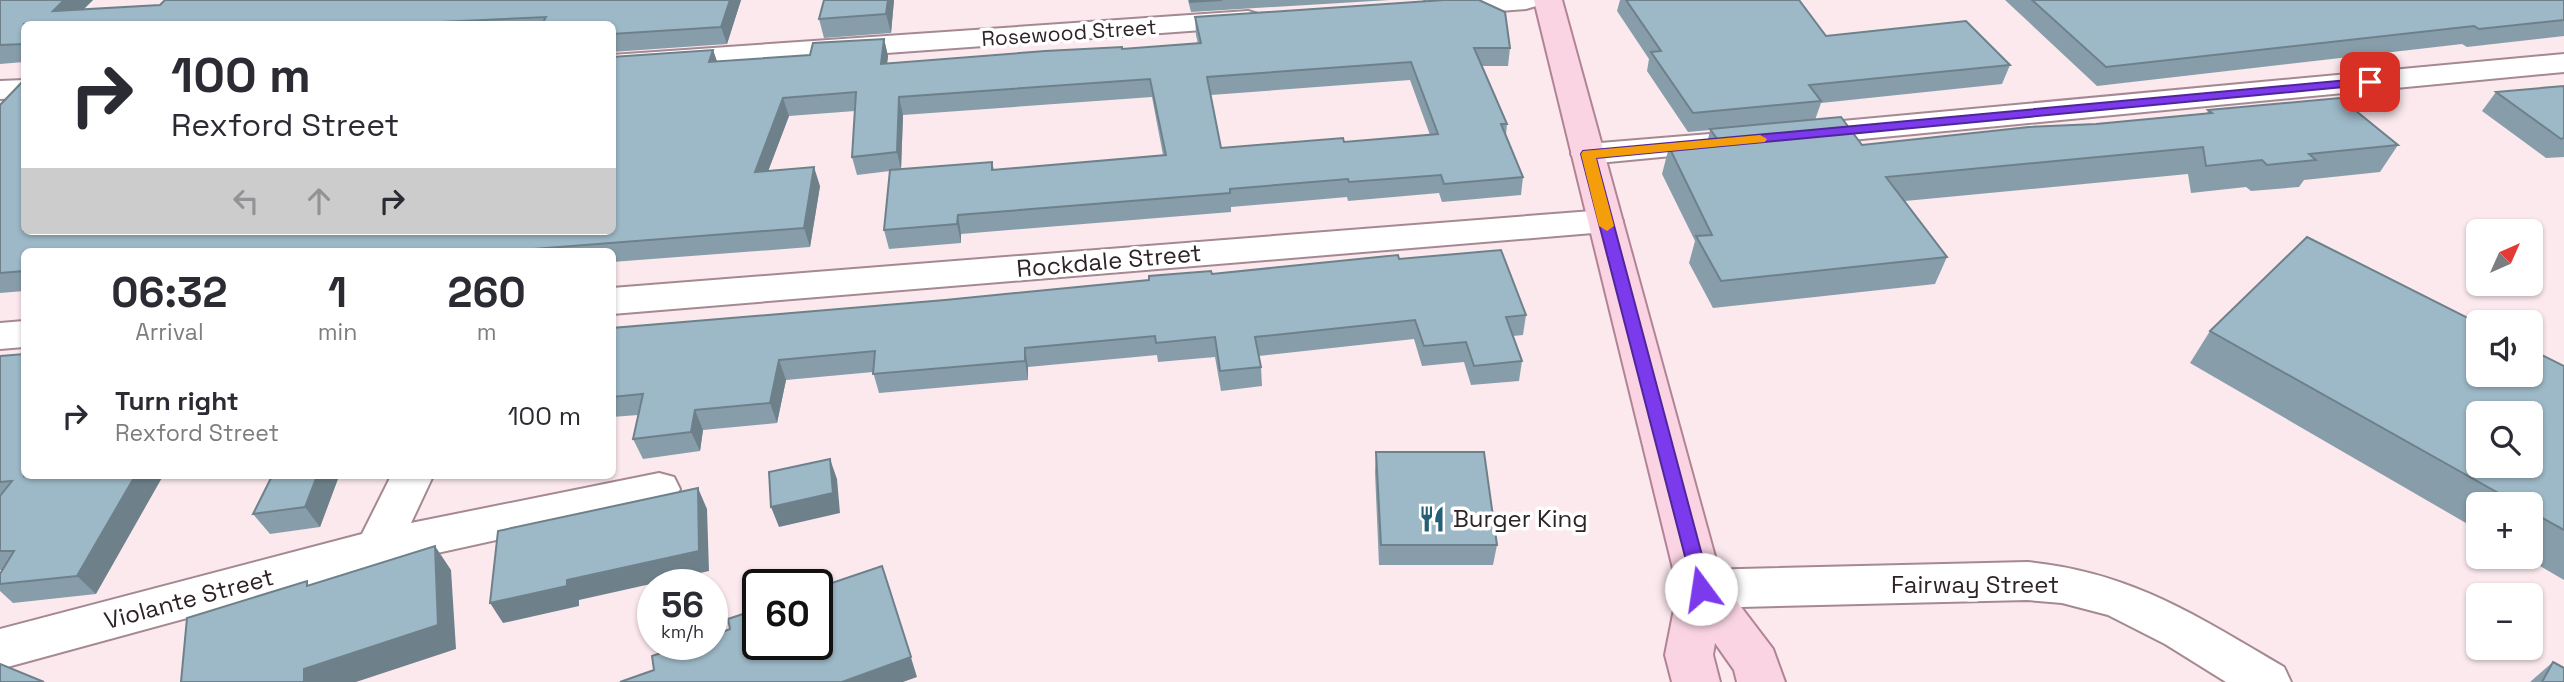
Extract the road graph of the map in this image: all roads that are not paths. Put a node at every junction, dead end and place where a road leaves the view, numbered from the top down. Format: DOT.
graph roads {
  1 [pos="1526,0"];
  2 [pos="1548,0"];
  3 [pos="1410,8"];
  4 [pos="1272,18"];
  5 [pos="2564,63"];
  6 [pos="616,64"];
  7 [pos="21,89"];
  8 [pos="0,90"];
  9 [pos="1588,154"];
  10 [pos="1605,221"];
  11 [pos="616,300"];
  12 [pos="21,334"];
  13 [pos="0,335"];
  14 [pos="411,479"];
  15 [pos="659,489"];
  16 [pos="378,548"];
  17 [pos="1701,589"];
  18 [pos="0,649"];
  19 [pos="1696,682"];
  20 [pos="1762,682"];
  21 [pos="2267,682"];
  1 -- 3 [label="street"];
  2 -- 9 [label="main road"];
  4 -- 6 [label="street, Rosewood Street"];
  5 -- 9 [label="street"];
  7 -- 8 [label="street"];
  9 -- 10 [label="main road"];
  10 -- 11 [label="street, Rockdale Street"];
  10 -- 17 [label="main road"];
  12 -- 13 [label="street"];
  14 -- 16 [label="street"];
  15 -- 16 [label="street, Violante Street"];
  16 -- 18 [label="street, Violante Street"];
  17 -- 19 [label="main road"];
  17 -- 20 [label="main road"];
  17 -- 21 [label="street, Fairway Street"];
}
